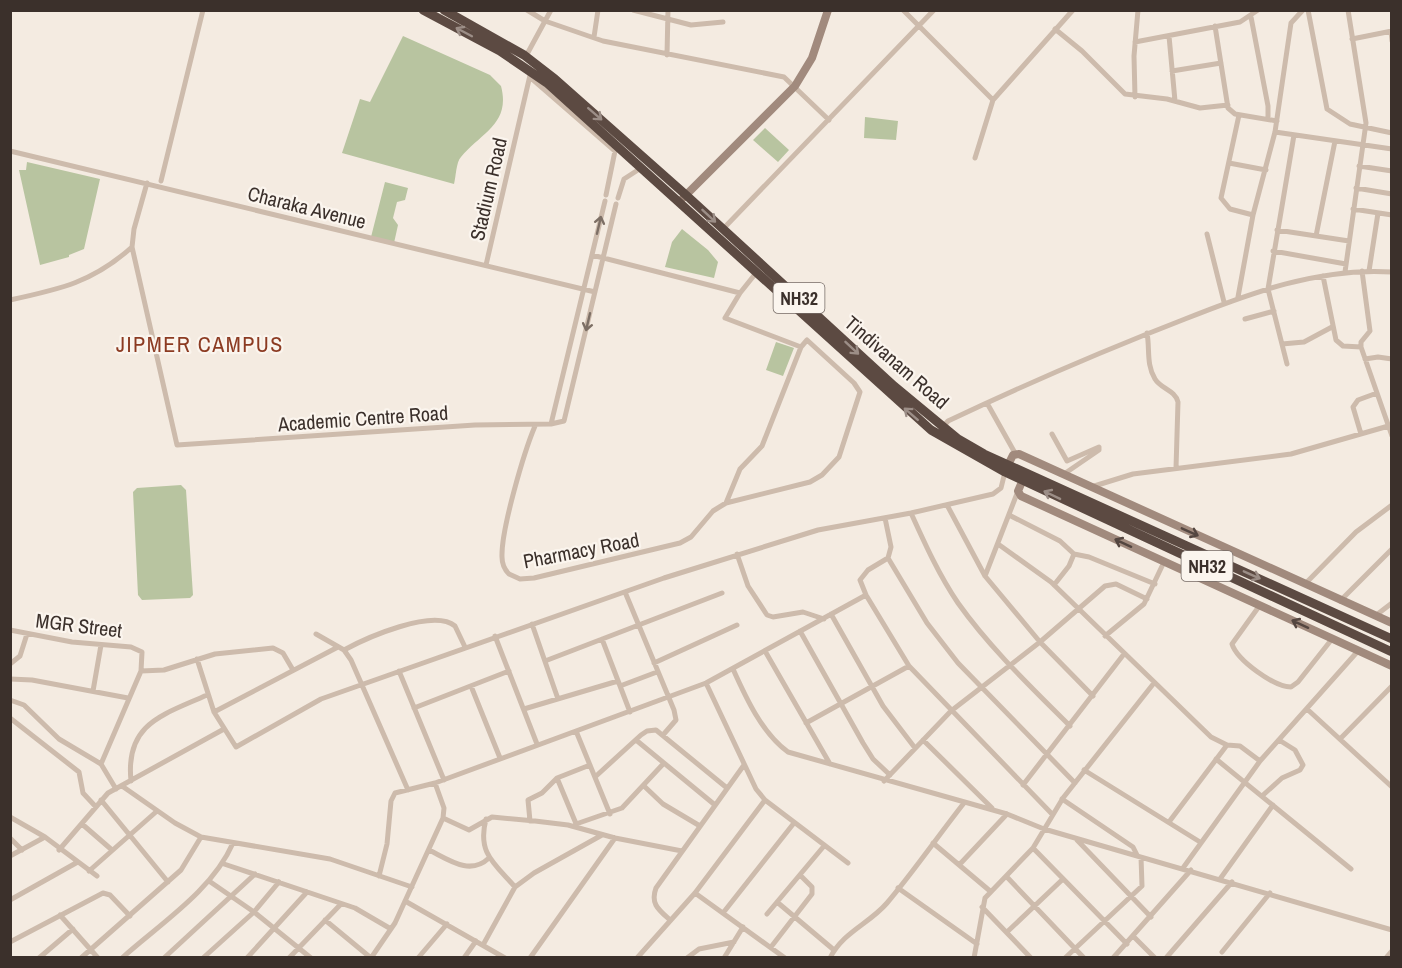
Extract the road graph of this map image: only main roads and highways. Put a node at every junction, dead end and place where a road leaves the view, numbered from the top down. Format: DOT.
graph roads {
  1 [pos="423,10"];
  2 [pos="444,10"];
  3 [pos="683,198"];
  4 [pos="807,306"];
  5 [pos="800,314"];
  6 [pos="940,430"];
  7 [pos="1024,477"];
  8 [pos="1392,639"];
  9 [pos="1392,652"];
  3 -- 1 [label="highway, Tindivanam Road / NH32, one-way"];
  2 -- 3 [label="highway, Tindivanam Road / NH32, one-way"];
  3 -- 4 [label="highway, Tindivanam Road / NH32, one-way"];
  3 -- 5 [label="highway, Tindivanam Road / NH32"];
  4 -- 5 [label="highway"];
  4 -- 6 [label="highway, Tindivanam Road / NH32, one-way"];
  6 -- 5 [label="highway, Tindivanam Road / NH32, one-way"];
  6 -- 7 [label="highway, Tindivanam Road / NH32"];
  7 -- 8 [label="highway, Tindivanam Road / NH32, one-way"];
  9 -- 7 [label="highway, NH32, one-way"];
}
